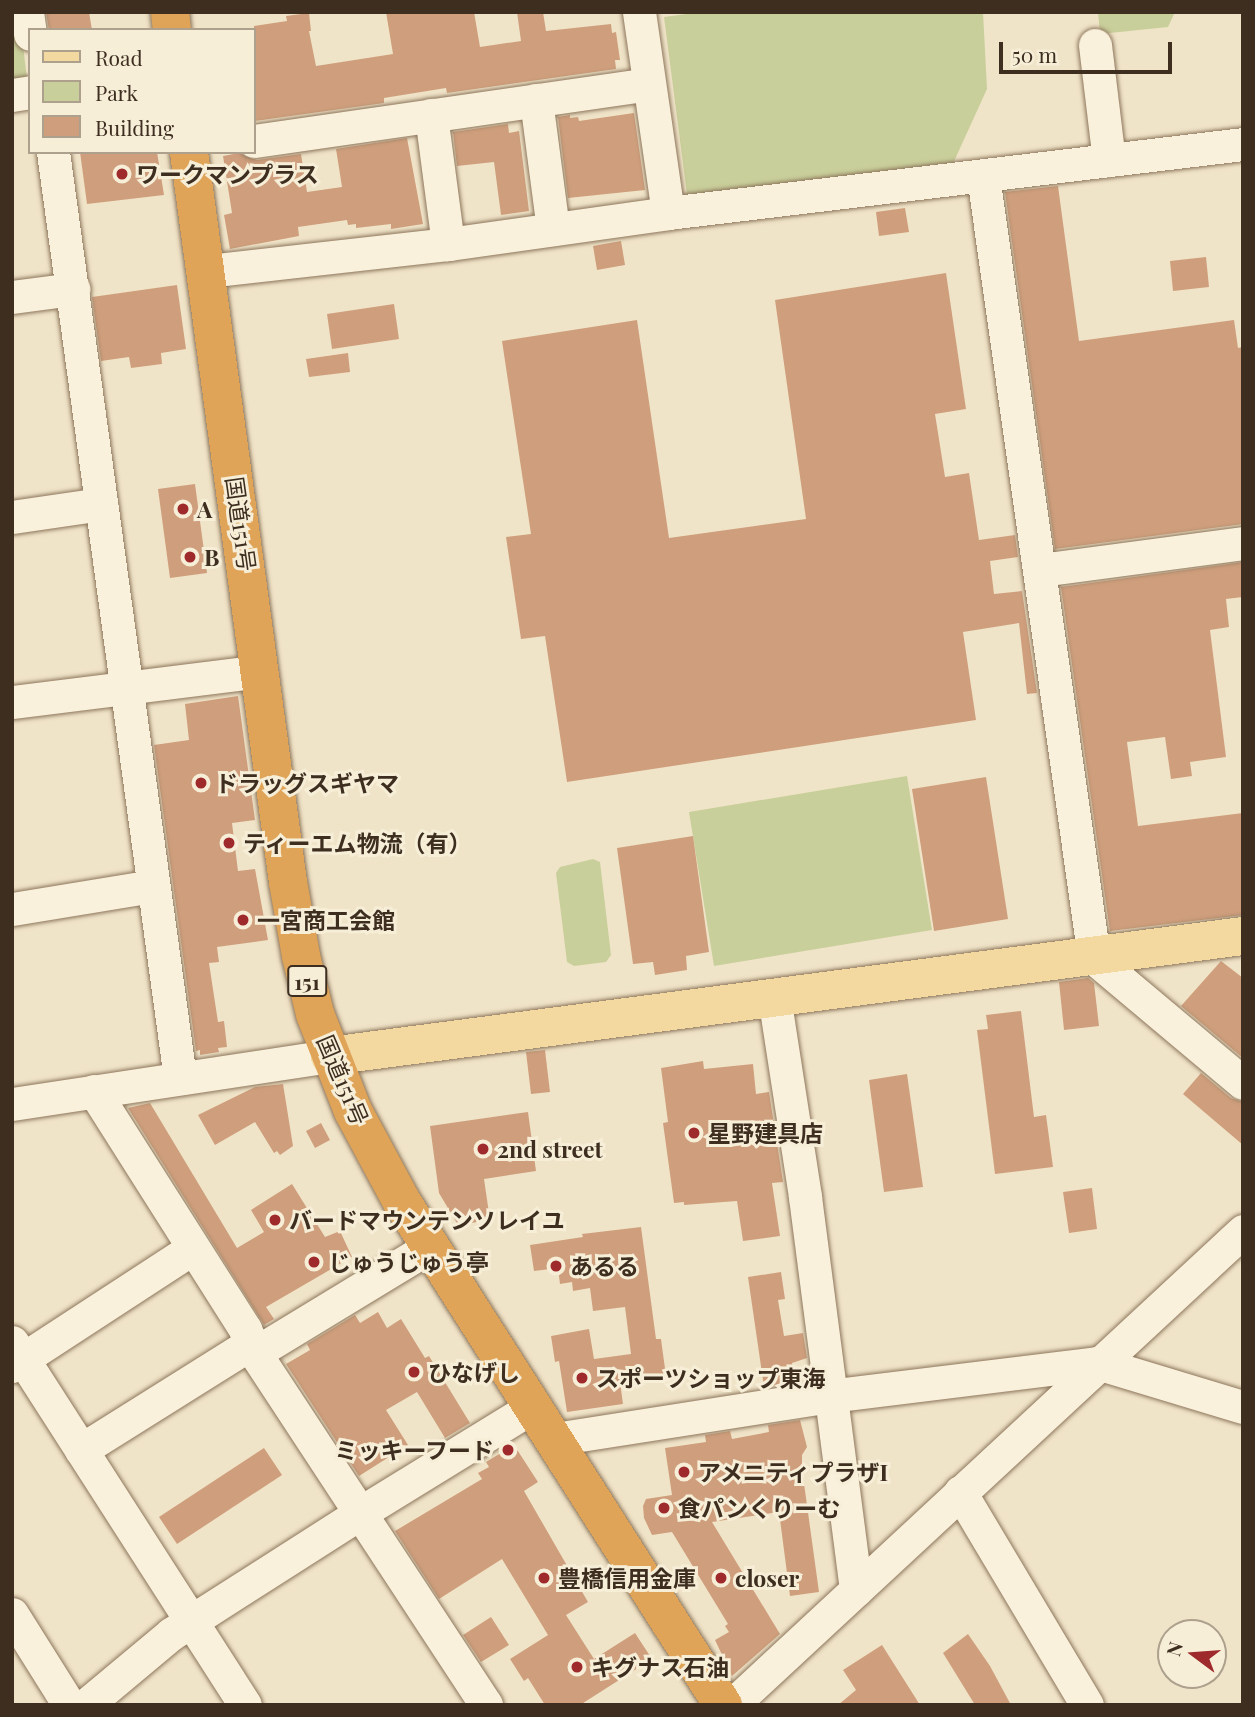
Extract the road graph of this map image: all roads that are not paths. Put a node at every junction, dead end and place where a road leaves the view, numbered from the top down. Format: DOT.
graph roads {
  1 [pos="639,12"];
  2 [pos="1095,45"];
  3 [pos="648,84"];
  4 [pos="536,100"];
  5 [pos="431,115"];
  6 [pos="256,141"];
  7 [pos="1243,144"];
  8 [pos="53,154"];
  9 [pos="189,154"];
  10 [pos="1109,160"];
  11 [pos="983,176"];
  12 [pos="668,213"];
  13 [pos="554,229"];
  14 [pos="449,244"];
  15 [pos="207,271"];
  16 [pos="73,289"];
  17 [pos="12,297"];
  18 [pos="101,504"];
  19 [pos="12,517"];
  20 [pos="1243,543"];
  21 [pos="1041,570"];
  22 [pos="260,671"];
  23 [pos="125,688"];
  24 [pos="12,702"];
  25 [pos="153,886"];
  26 [pos="12,909"];
  27 [pos="1243,936"];
  28 [pos="1094,958"];
  29 [pos="774,996"];
  30 [pos="330,1056"];
  31 [pos="180,1078"];
  32 [pos="1243,1083"];
  33 [pos="93,1091"];
  34 [pos="12,1104"];
  35 [pos="1243,1231"];
  36 [pos="431,1246"];
  37 [pos="193,1248"];
  38 [pos="252,1349"];
  39 [pos="16,1355"];
  40 [pos="1097,1363"];
  41 [pos="829,1396"];
  42 [pos="534,1406"];
  43 [pos="1243,1407"];
  44 [pos="555,1439"];
  45 [pos="81,1450"];
  46 [pos="960,1492"];
  47 [pos="359,1513"];
  48 [pos="856,1590"];
  49 [pos="12,1614"];
  50 [pos="191,1621"];
  51 [pos="69,1705"];
  52 [pos="86,1705"];
  53 [pos="245,1705"];
  54 [pos="486,1705"];
  55 [pos="723,1705"];
  56 [pos="732,1705"];
  57 [pos="1087,1705"];
  1 -- 3 [label="street"];
  2 -- 10 [label="street"];
  3 -- 4 [label="street"];
  3 -- 12 [label="street"];
  4 -- 5 [label="street"];
  4 -- 13 [label="street"];
  5 -- 6 [label="street"];
  5 -- 14 [label="street"];
  7 -- 10 [label="street"];
  8 -- 16 [label="street"];
  9 -- 15 [label="highway, 国道151号 / 151"];
  10 -- 11 [label="street"];
  11 -- 12 [label="street"];
  11 -- 21 [label="street"];
  12 -- 13 [label="street"];
  13 -- 14 [label="street"];
  14 -- 15 [label="street"];
  15 -- 22 [label="highway, 国道151号 / 151"];
  16 -- 17 [label="street"];
  16 -- 18 [label="street"];
  18 -- 19 [label="street"];
  18 -- 23 [label="street"];
  20 -- 21 [label="street"];
  21 -- 28 [label="street"];
  22 -- 23 [label="street"];
  22 -- 30 [label="highway, 国道151号 / 151"];
  23 -- 24 [label="street"];
  23 -- 25 [label="street"];
  25 -- 26 [label="street"];
  25 -- 31 [label="street"];
  27 -- 28 [label="main road"];
  28 -- 29 [label="main road"];
  28 -- 32 [label="street"];
  29 -- 30 [label="main road"];
  29 -- 41 [label="street"];
  30 -- 31 [label="street"];
  30 -- 36 [label="highway, 国道151号 / 151"];
  31 -- 33 [label="street"];
  33 -- 34 [label="street"];
  33 -- 37 [label="street"];
  35 -- 40 [label="street"];
  36 -- 38 [label="street"];
  36 -- 42 [label="highway, 国道151号 / 151"];
  37 -- 38 [label="street"];
  37 -- 39 [label="street"];
  38 -- 45 [label="street"];
  38 -- 47 [label="street"];
  39 -- 45 [label="street"];
  40 -- 41 [label="street"];
  40 -- 43 [label="street"];
  40 -- 46 [label="street"];
  41 -- 44 [label="street"];
  41 -- 48 [label="street"];
  42 -- 44 [label="highway, 国道151号 / 151"];
  42 -- 47 [label="street"];
  44 -- 55 [label="highway, 国道151号 / 151"];
  45 -- 50 [label="street"];
  46 -- 48 [label="street"];
  46 -- 57 [label="street"];
  47 -- 50 [label="street"];
  47 -- 54 [label="street"];
  48 -- 56 [label="street"];
  49 -- 51 [label="street"];
  50 -- 52 [label="street"];
  50 -- 53 [label="street"];
}
